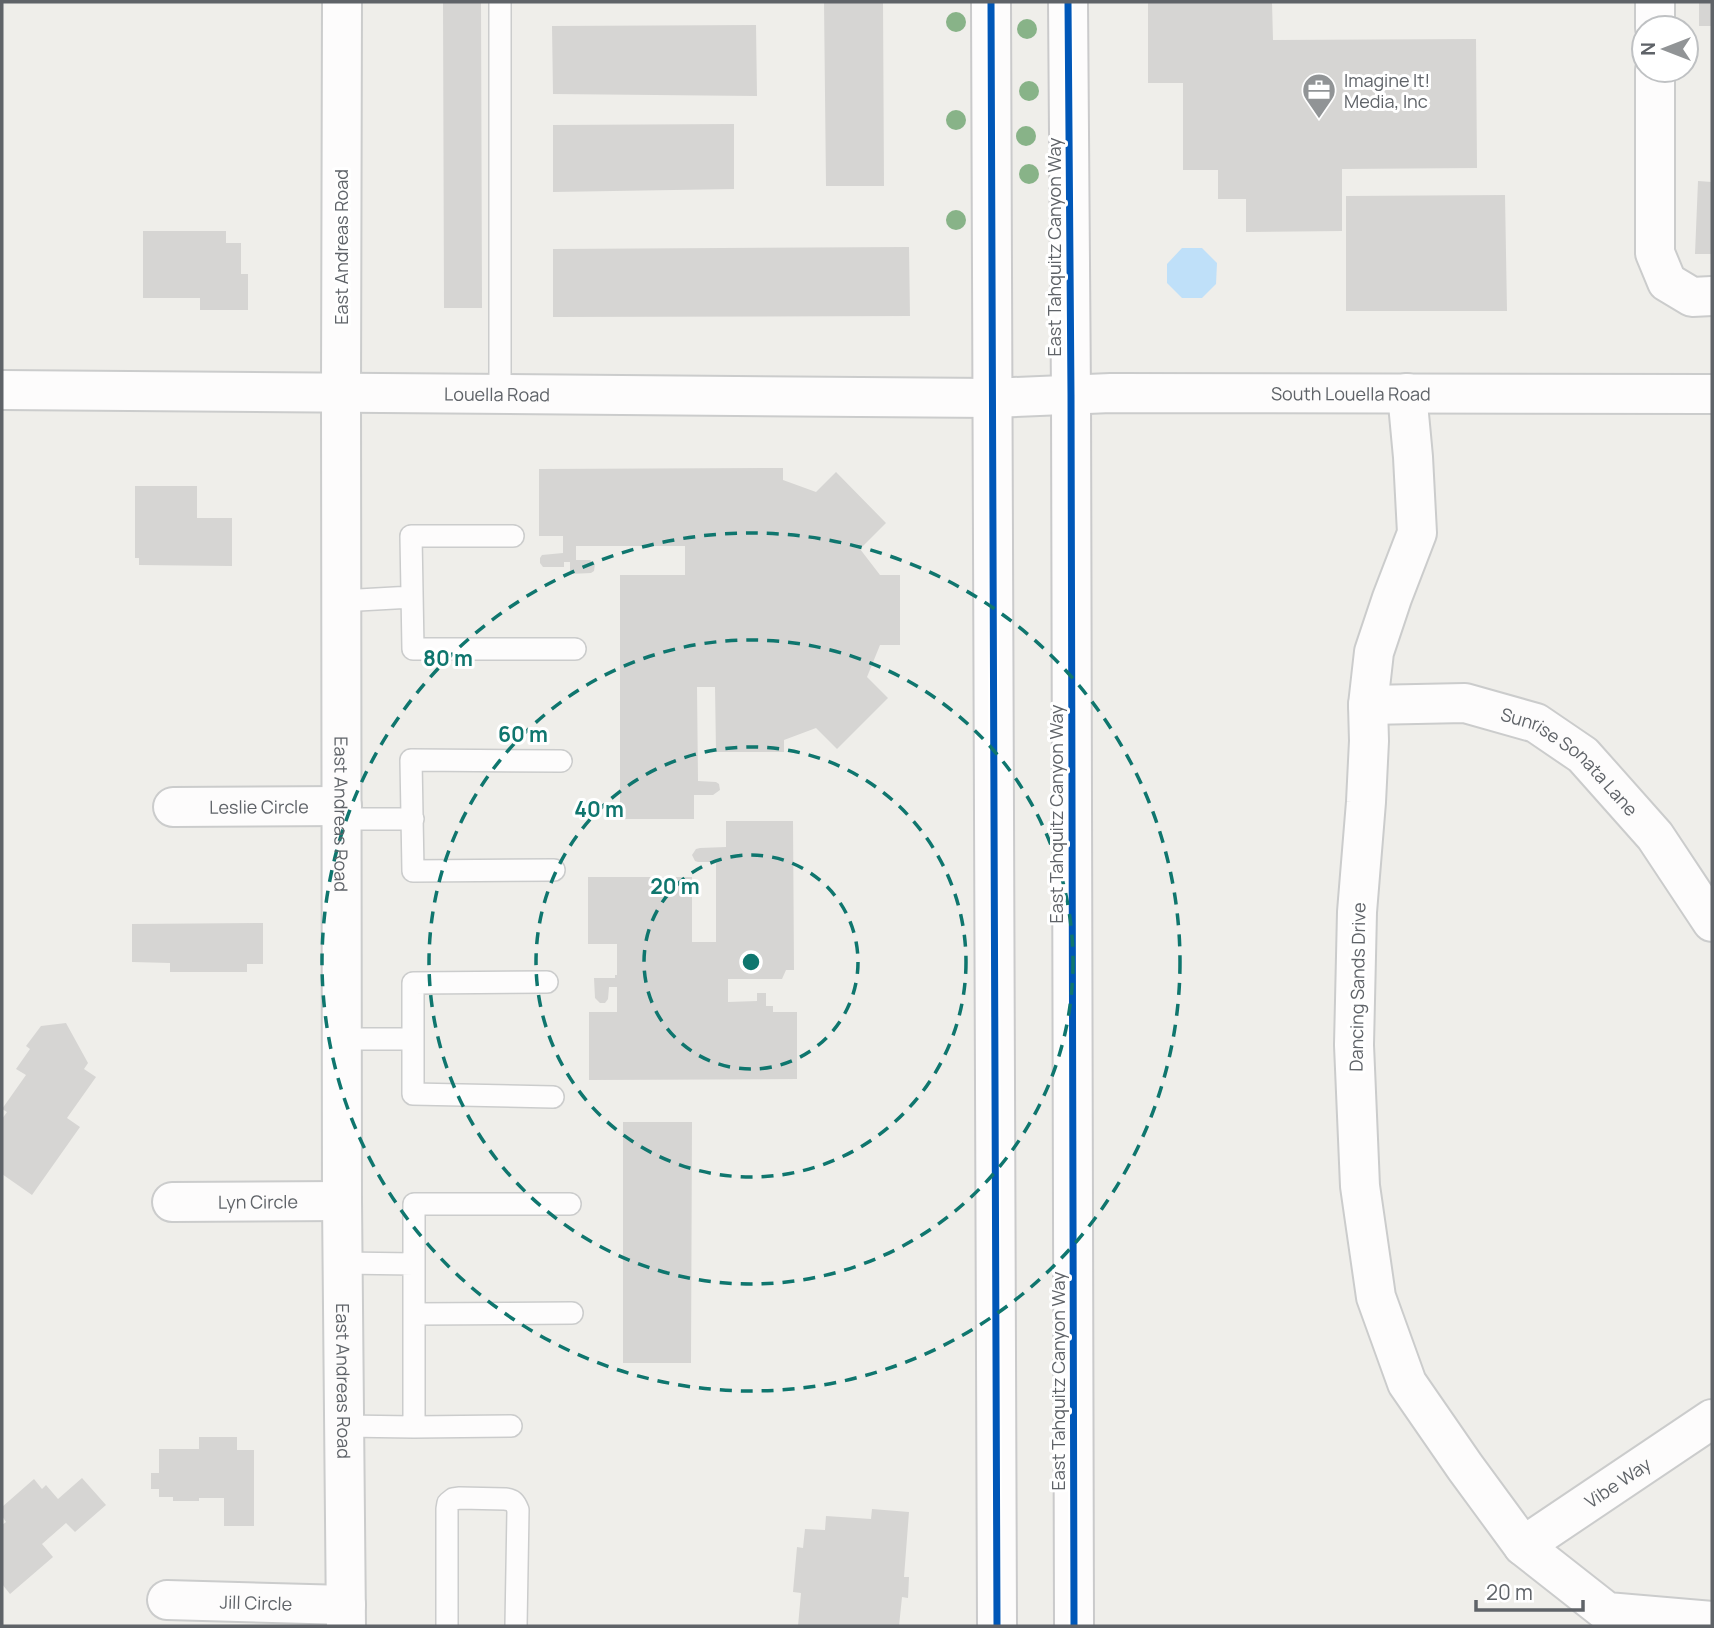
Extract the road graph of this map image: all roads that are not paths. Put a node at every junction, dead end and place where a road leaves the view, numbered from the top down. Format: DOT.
graph roads {
  1 [pos="342,2"];
  2 [pos="500,2"];
  3 [pos="991,2"];
  4 [pos="1068,2"];
  5 [pos="1655,84"];
  6 [pos="1712,296"];
  7 [pos="2,390"];
  8 [pos="341,392"];
  9 [pos="500,393"];
  10 [pos="1407,393"];
  11 [pos="1712,394"];
  12 [pos="1071,395"];
  13 [pos="991,398"];
  14 [pos="513,537"];
  15 [pos="412,597"];
  16 [pos="341,601"];
  17 [pos="575,649"];
  18 [pos="1368,705"];
  19 [pos="561,761"];
  20 [pos="173,807"];
  21 [pos="342,812"];
  22 [pos="413,819"];
  23 [pos="554,870"];
  24 [pos="1712,922"];
  25 [pos="547,982"];
  26 [pos="342,1039"];
  27 [pos="413,1039"];
  28 [pos="552,1097"];
  29 [pos="342,1201"];
  30 [pos="172,1202"];
  31 [pos="570,1204"];
  32 [pos="343,1263"];
  33 [pos="414,1264"];
  34 [pos="572,1313"];
  35 [pos="414,1314"];
  36 [pos="1712,1419"];
  37 [pos="344,1426"];
  38 [pos="512,1426"];
  39 [pos="414,1427"];
  40 [pos="1523,1546"];
  41 [pos="167,1600"];
  42 [pos="346,1615"];
  43 [pos="1712,1621"];
  44 [pos="447,1626"];
  45 [pos="516,1626"];
  46 [pos="997,1626"];
  47 [pos="1074,1626"];
  1 -- 8 [label="street, East Andreas Road"];
  2 -- 9 [label="lane"];
  3 -- 13 [label="street"];
  4 -- 12 [label="street, East Tahquitz Canyon Way"];
  5 -- 6 [label="street"];
  7 -- 8 [label="street, Louella Road"];
  8 -- 9 [label="street, Louella Road"];
  8 -- 16 [label="street, East Andreas Road"];
  9 -- 13 [label="street, Louella Road"];
  10 -- 11 [label="street, South Louella Road"];
  10 -- 12 [label="street, South Louella Road"];
  10 -- 18 [label="street, Dancing Sands Drive"];
  12 -- 13 [label="street, South Louella Road"];
  12 -- 47 [label="street, East Tahquitz Canyon Way"];
  13 -- 46 [label="street"];
  14 -- 15 [label="lane"];
  15 -- 16 [label="lane"];
  15 -- 17 [label="lane"];
  16 -- 21 [label="street, East Andreas Road"];
  18 -- 24 [label="street, Sunrise Sonata Lane"];
  18 -- 40 [label="street, Dancing Sands Drive"];
  19 -- 22 [label="lane"];
  20 -- 21 [label="street, Leslie Circle"];
  21 -- 22 [label="lane"];
  21 -- 26 [label="street, East Andreas Road"];
  22 -- 23 [label="lane"];
  25 -- 27 [label="lane"];
  26 -- 27 [label="lane"];
  26 -- 29 [label="street, East Andreas Road"];
  27 -- 28 [label="lane"];
  29 -- 30 [label="street, Lyn Circle"];
  29 -- 32 [label="street, East Andreas Road"];
  31 -- 33 [label="lane"];
  32 -- 33 [label="lane"];
  32 -- 37 [label="street, East Andreas Road"];
  33 -- 35 [label="lane"];
  34 -- 35 [label="lane"];
  35 -- 39 [label="lane"];
  36 -- 40 [label="street, Vibe Way"];
  37 -- 39 [label="lane"];
  37 -- 42 [label="street, East Andreas Road"];
  38 -- 39 [label="lane"];
  40 -- 43 [label="street, Dancing Sands Drive"];
  41 -- 42 [label="street, Jill Circle"];
  44 -- 45 [label="lane"];
}
